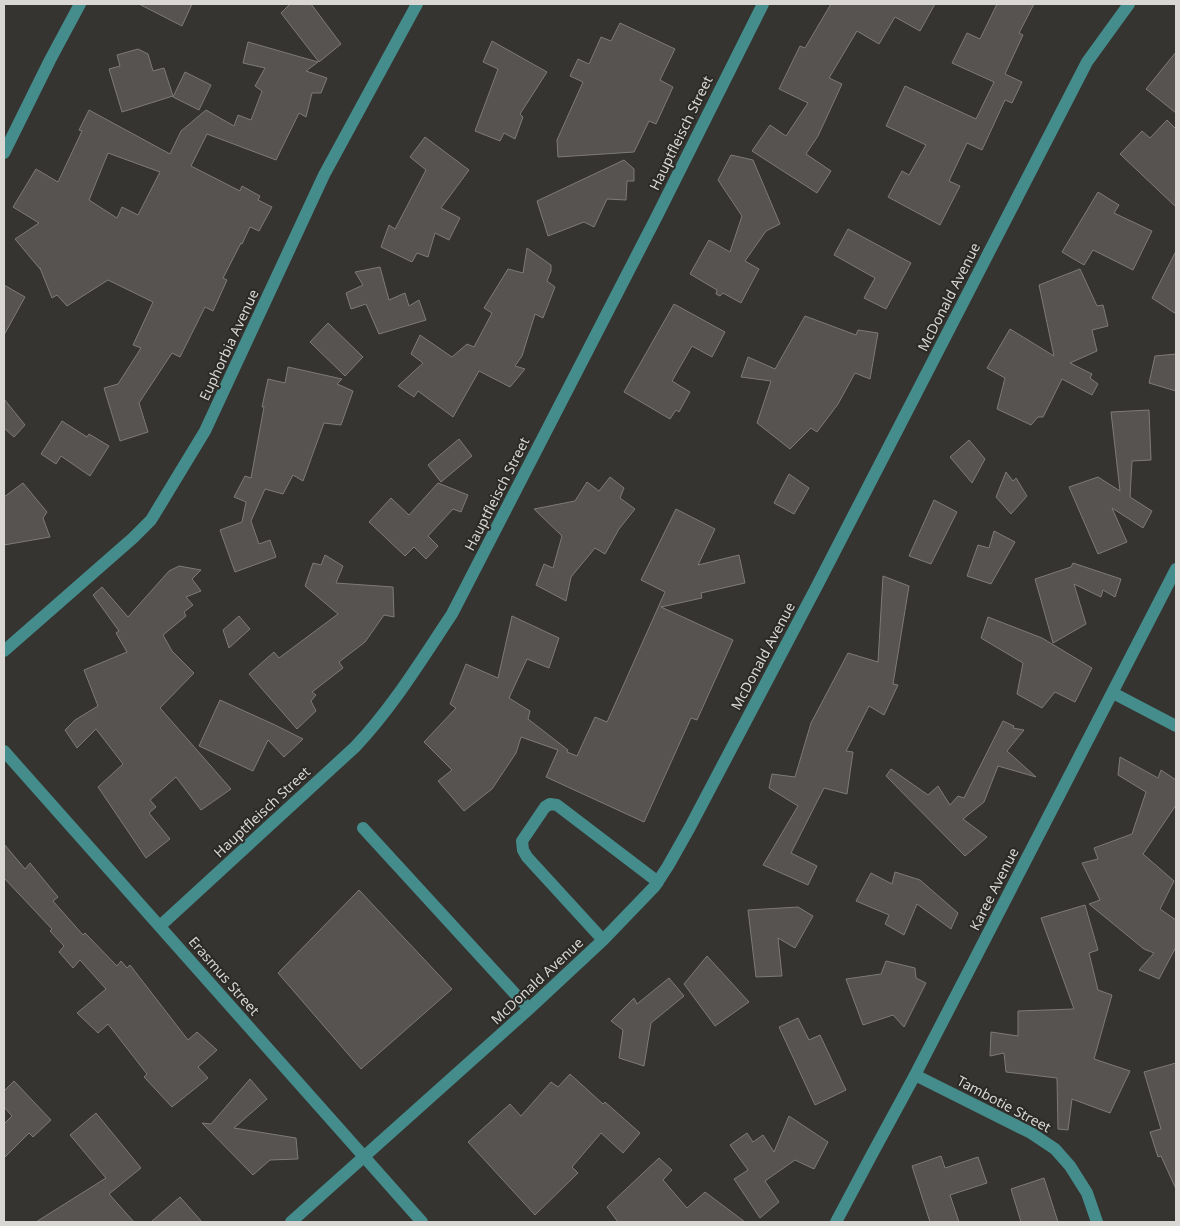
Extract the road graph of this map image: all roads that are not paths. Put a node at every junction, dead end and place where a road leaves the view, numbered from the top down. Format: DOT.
graph roads {
  1 [pos="80,4"];
  2 [pos="417,4"];
  3 [pos="762,4"];
  4 [pos="1129,4"];
  5 [pos="4,153"];
  6 [pos="1176,569"];
  7 [pos="4,651"];
  8 [pos="1113,694"];
  9 [pos="1176,726"];
  10 [pos="4,750"];
  11 [pos="363,828"];
  12 [pos="658,882"];
  13 [pos="160,926"];
  14 [pos="603,940"];
  15 [pos="529,1009"];
  16 [pos="915,1074"];
  17 [pos="364,1157"];
  18 [pos="291,1222"];
  19 [pos="422,1222"];
  20 [pos="836,1222"];
  21 [pos="1097,1222"];
  1 -- 5 [label="street"];
  2 -- 7 [label="street, Euphorbia Avenue"];
  3 -- 13 [label="street, Hauptfleisch Street"];
  4 -- 12 [label="street, McDonald Avenue"];
  6 -- 8 [label="street, Karee Avenue"];
  8 -- 9 [label="street"];
  8 -- 16 [label="street, Karee Avenue"];
  10 -- 13 [label="street, Erasmus Street"];
  11 -- 15 [label="street"];
  12 -- 14 [label="street, McDonald Avenue"];
  12 -- 14 [label="street"];
  13 -- 17 [label="street, Erasmus Street"];
  14 -- 15 [label="street, McDonald Avenue"];
  15 -- 17 [label="street, McDonald Avenue"];
  16 -- 20 [label="street, Karee Avenue"];
  16 -- 21 [label="street, Tambotie Street"];
  17 -- 18 [label="street, McDonald Avenue"];
  17 -- 19 [label="street, Erasmus Street"];
}
